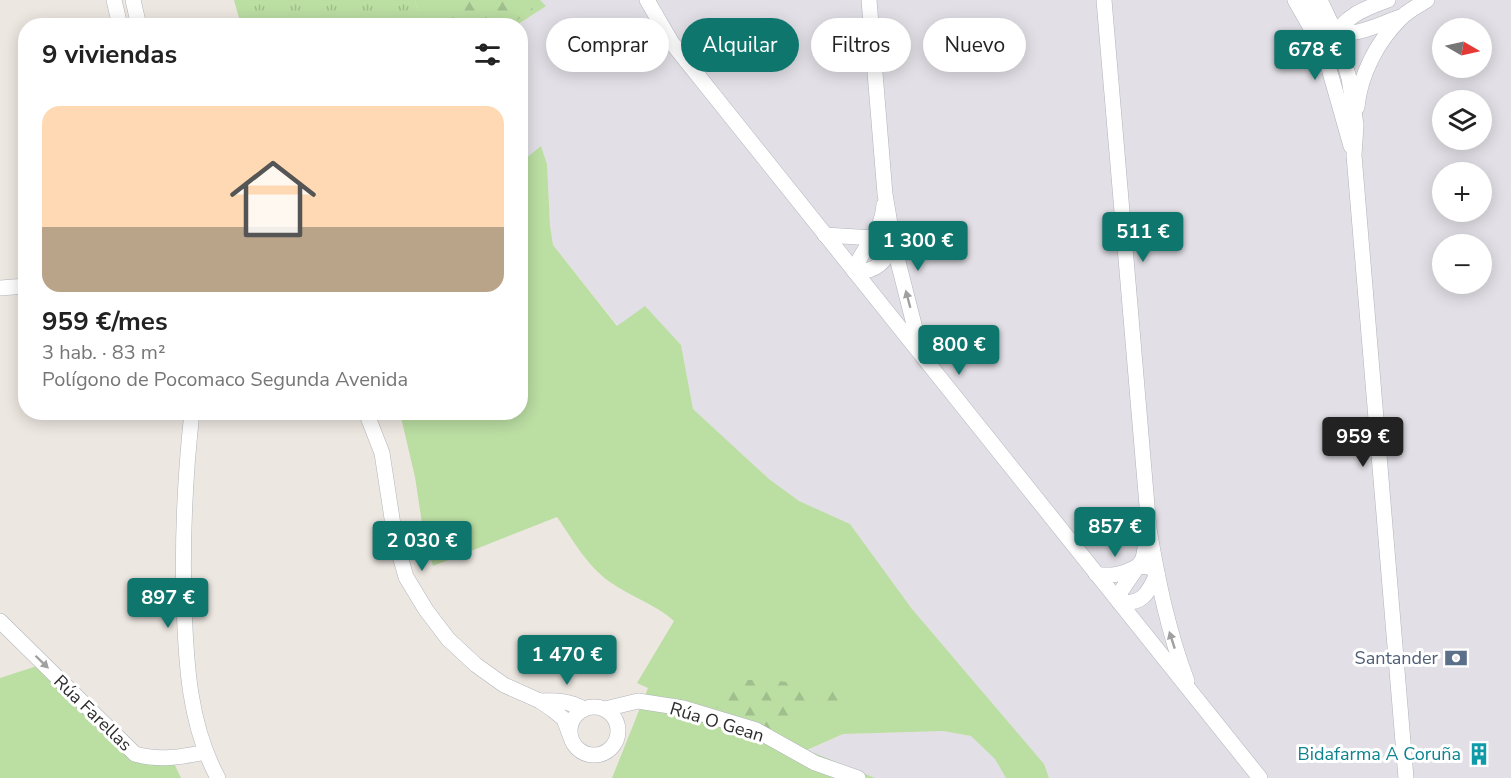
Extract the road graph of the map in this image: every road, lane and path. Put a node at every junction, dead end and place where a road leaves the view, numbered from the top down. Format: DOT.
graph roads {
  1 [pos="114,0"];
  2 [pos="133,0"];
  3 [pos="647,0"];
  4 [pos="868,0"];
  5 [pos="1104,0"];
  6 [pos="1295,0"];
  7 [pos="1304,0"];
  8 [pos="1320,0"];
  9 [pos="1388,0"];
  10 [pos="1427,0"];
  11 [pos="1401,17"];
  12 [pos="118,18"];
  13 [pos="137,18"];
  14 [pos="1335,33"];
  15 [pos="1324,51"];
  16 [pos="1356,125"];
  17 [pos="1354,155"];
  18 [pos="885,194"];
  19 [pos="825,235"];
  20 [pos="874,238"];
  21 [pos="893,242"];
  22 [pos="854,271"];
  23 [pos="18,287"];
  24 [pos="0,288"];
  25 [pos="922,356"];
  26 [pos="191,420"];
  27 [pos="369,420"];
  28 [pos="1149,529"];
  29 [pos="1138,566"];
  30 [pos="1096,574"];
  31 [pos="1157,574"];
  32 [pos="1119,602"];
  33 [pos="0,621"];
  34 [pos="1192,695"];
  35 [pos="540,701"];
  36 [pos="584,709"];
  37 [pos="605,709"];
  38 [pos="570,735"];
  39 [pos="206,752"];
  40 [pos="218,778"];
  41 [pos="858,778"];
  42 [pos="1258,778"];
  43 [pos="1406,778"];
  1 -- 12 [label="street"];
  2 -- 13 [label="street"];
  3 -- 19 [label="street"];
  4 -- 18 [label="street"];
  5 -- 28 [label="street"];
  6 -- 15 [label="street"];
  7 -- 14 [label="street"];
  8 -- 14 [label="street"];
  9 -- 14 [label="street"];
  10 -- 11 [label="street"];
  11 -- 14 [label="street"];
  11 -- 16 [label="street"];
  14 -- 15 [label="street"];
  14 -- 16 [label="street"];
  15 -- 17 [label="street"];
  16 -- 17 [label="street"];
  17 -- 43 [label="street"];
  18 -- 20 [label="street"];
  18 -- 21 [label="street"];
  19 -- 20 [label="street"];
  19 -- 22 [label="street"];
  20 -- 22 [label="street"];
  21 -- 22 [label="street"];
  25 -- 21 [label="street, one-way"];
  22 -- 25 [label="street"];
  23 -- 24 [label="street"];
  25 -- 30 [label="street"];
  26 -- 39 [label="street"];
  27 -- 35 [label="street"];
  28 -- 29 [label="street"];
  28 -- 31 [label="street"];
  29 -- 30 [label="street"];
  29 -- 31 [label="street"];
  29 -- 32 [label="street"];
  30 -- 32 [label="street"];
  31 -- 32 [label="street"];
  34 -- 31 [label="street, one-way"];
  32 -- 34 [label="street"];
  33 -- 39 [label="street, Rúa Farellas, one-way"];
  34 -- 42 [label="street"];
  35 -- 36 [label="street"];
  35 -- 38 [label="street"];
  36 -- 37 [label="street"];
  36 -- 38 [label="street"];
  37 -- 38 [label="street"];
  37 -- 41 [label="street, Rúa O Gean"];
  39 -- 40 [label="street"];
}
